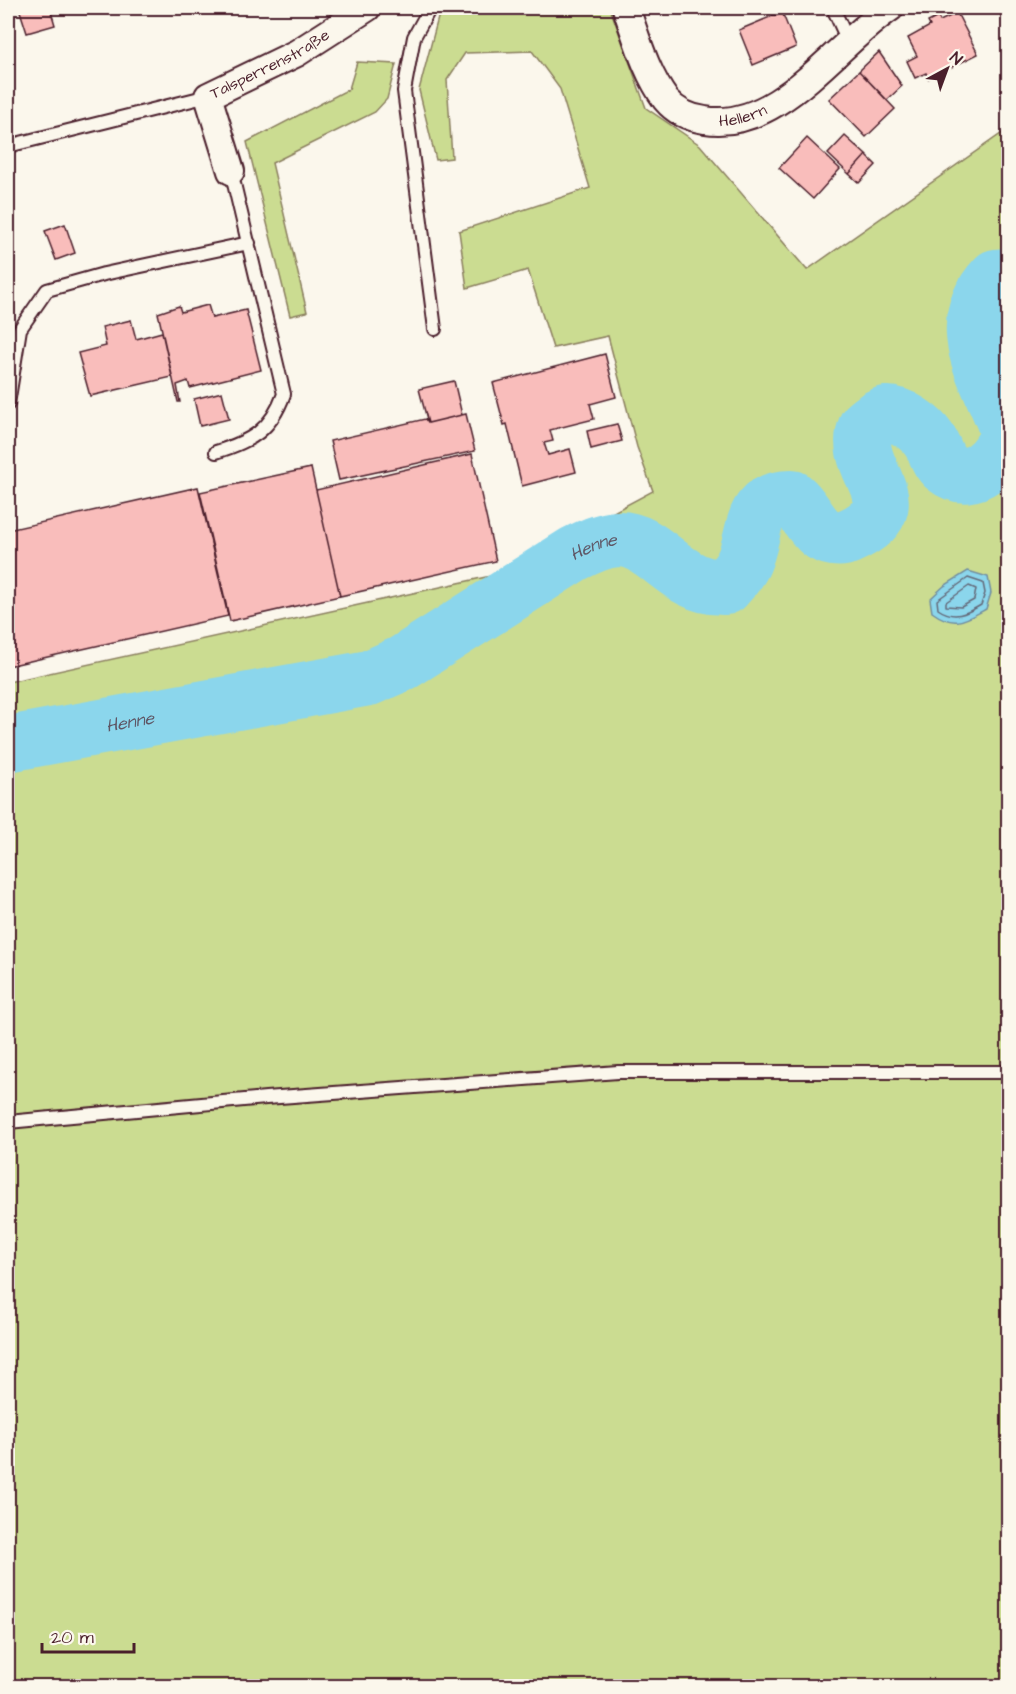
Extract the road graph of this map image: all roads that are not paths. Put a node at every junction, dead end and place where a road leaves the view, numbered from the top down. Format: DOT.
graph roads {
  1 [pos="367,8"];
  2 [pos="430,8"];
  3 [pos="626,8"];
  4 [pos="832,8"];
  5 [pos="891,8"];
  6 [pos="848,41"];
  7 [pos="208,96"];
  8 [pos="8,146"];
  9 [pos="231,171"];
  10 [pos="249,243"];
  11 [pos="435,329"];
  12 [pos="8,404"];
  13 [pos="216,452"];
  14 [pos="1008,1072"];
  15 [pos="8,1122"];
  1 -- 7 [label="street, Talsperrenstraße"];
  2 -- 11 [label="lane"];
  3 -- 6 [label="street, Hellern"];
  4 -- 6 [label="lane"];
  5 -- 6 [label="street, Hellern"];
  7 -- 8 [label="lane"];
  7 -- 9 [label="street, Talsperrenstraße"];
  9 -- 10 [label="lane"];
  10 -- 12 [label="lane"];
  10 -- 13 [label="lane"];
  14 -- 15 [label="lane"];
}
